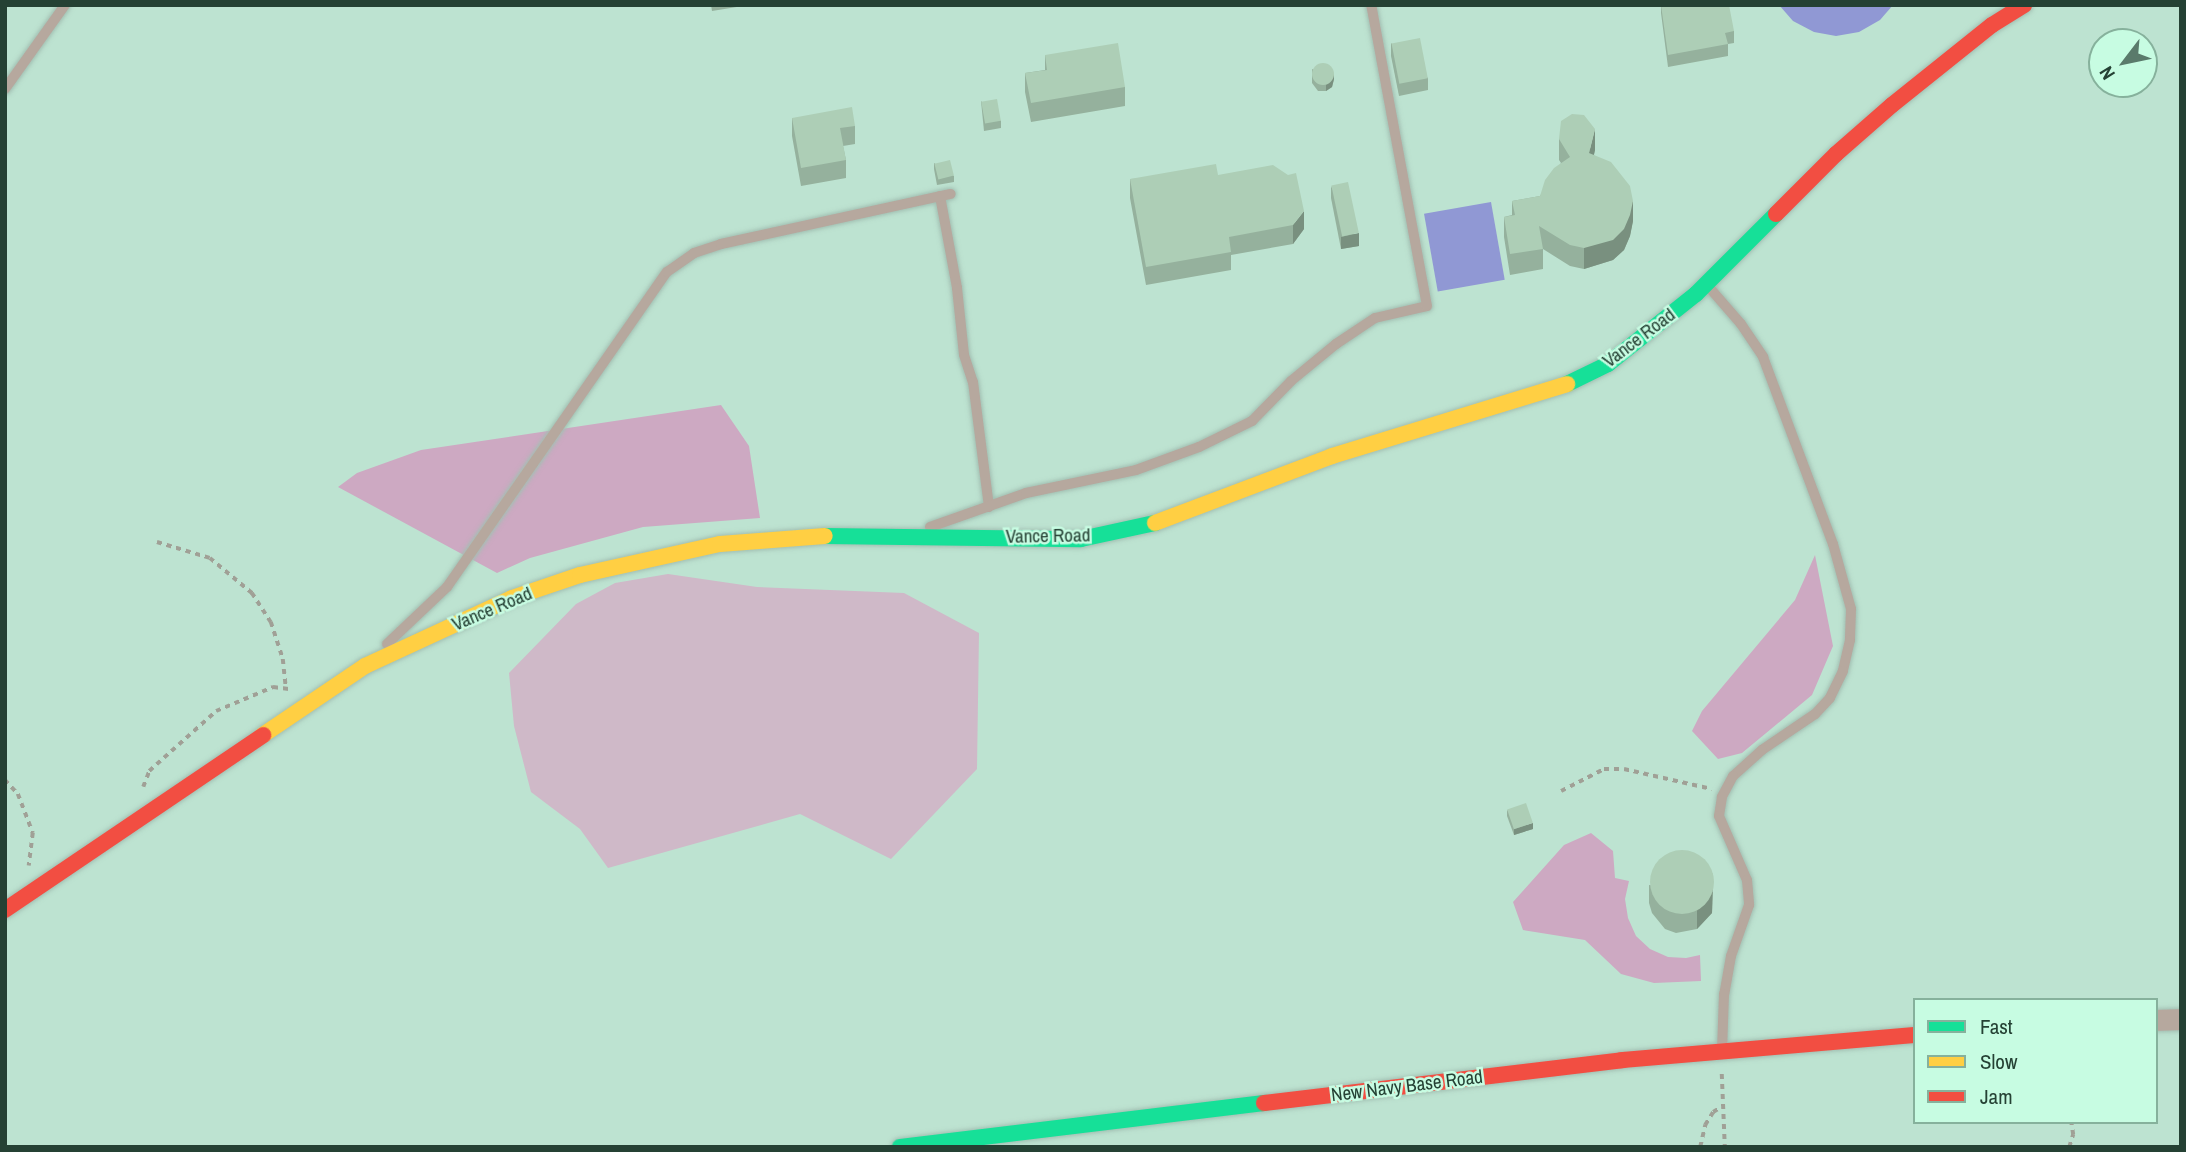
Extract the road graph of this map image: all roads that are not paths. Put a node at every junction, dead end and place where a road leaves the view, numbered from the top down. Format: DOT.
graph roads {
  1 [pos="65,5"];
  2 [pos="1371,5"];
  3 [pos="2025,5"];
  4 [pos="5,89"];
  5 [pos="1707,284"];
  6 [pos="989,507"];
  7 [pos="907,535"];
  8 [pos="365,666"];
  9 [pos="5,910"];
  10 [pos="2181,1019"];
  11 [pos="2158,1020"];
  12 [pos="1913,1035"];
  13 [pos="1722,1051"];
  14 [pos="900,1147"];
  1 -- 4 [label="lane"];
  2 -- 6 [label="lane"];
  3 -- 5 [label="street, Vance Road"];
  5 -- 7 [label="street, Vance Road"];
  5 -- 13 [label="lane"];
  6 -- 7 [label="lane"];
  6 -- 8 [label="lane"];
  7 -- 8 [label="street, Vance Road"];
  8 -- 9 [label="street, Vance Road"];
  10 -- 11 [label="street"];
  12 -- 13 [label="street, New Navy Base Road"];
  13 -- 14 [label="street, New Navy Base Road"];
}
